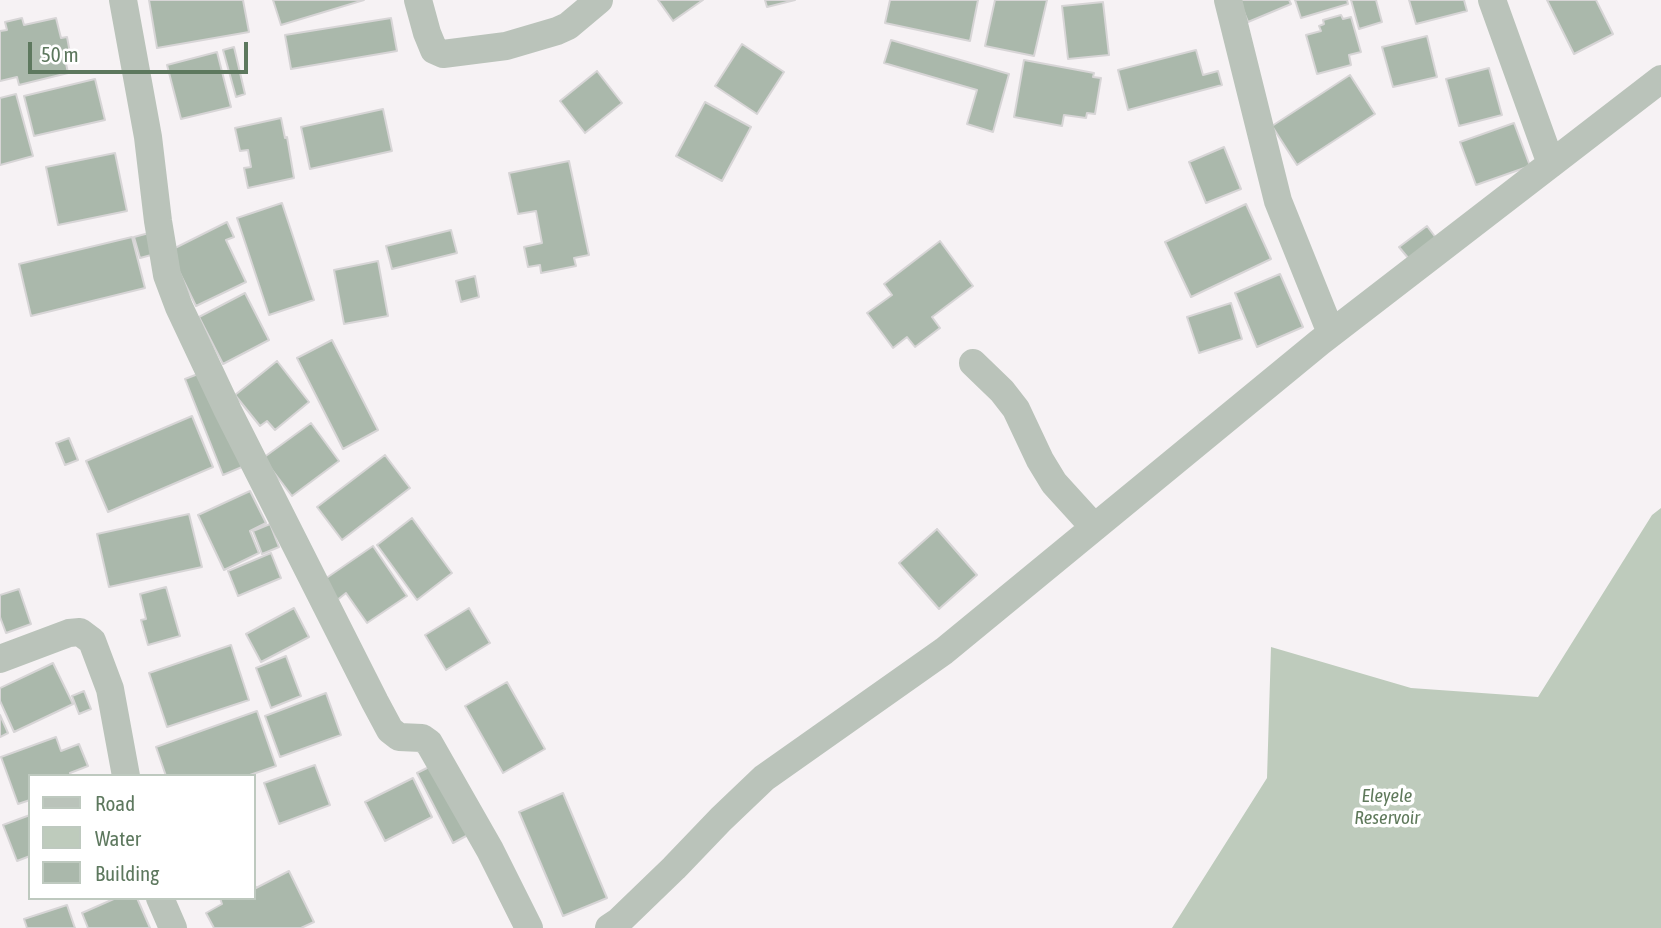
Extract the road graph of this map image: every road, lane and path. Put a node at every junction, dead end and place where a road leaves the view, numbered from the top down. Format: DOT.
graph roads {
  1 [pos="123,0"];
  2 [pos="418,0"];
  3 [pos="599,0"];
  4 [pos="1228,0"];
  5 [pos="1492,0"];
  6 [pos="1661,79"];
  7 [pos="1551,164"];
  8 [pos="1331,333"];
  9 [pos="973,363"];
  10 [pos="1094,527"];
  11 [pos="0,659"];
  12 [pos="126,774"];
  13 [pos="161,900"];
  14 [pos="173,928"];
  15 [pos="529,928"];
  16 [pos="609,928"];
  1 -- 15 [label="street"];
  2 -- 3 [label="street"];
  4 -- 8 [label="street"];
  5 -- 7 [label="street"];
  6 -- 7 [label="street"];
  7 -- 8 [label="street"];
  8 -- 10 [label="street"];
  9 -- 10 [label="street"];
  10 -- 16 [label="street"];
  11 -- 12 [label="street"];
  13 -- 14 [label="street"];
}
